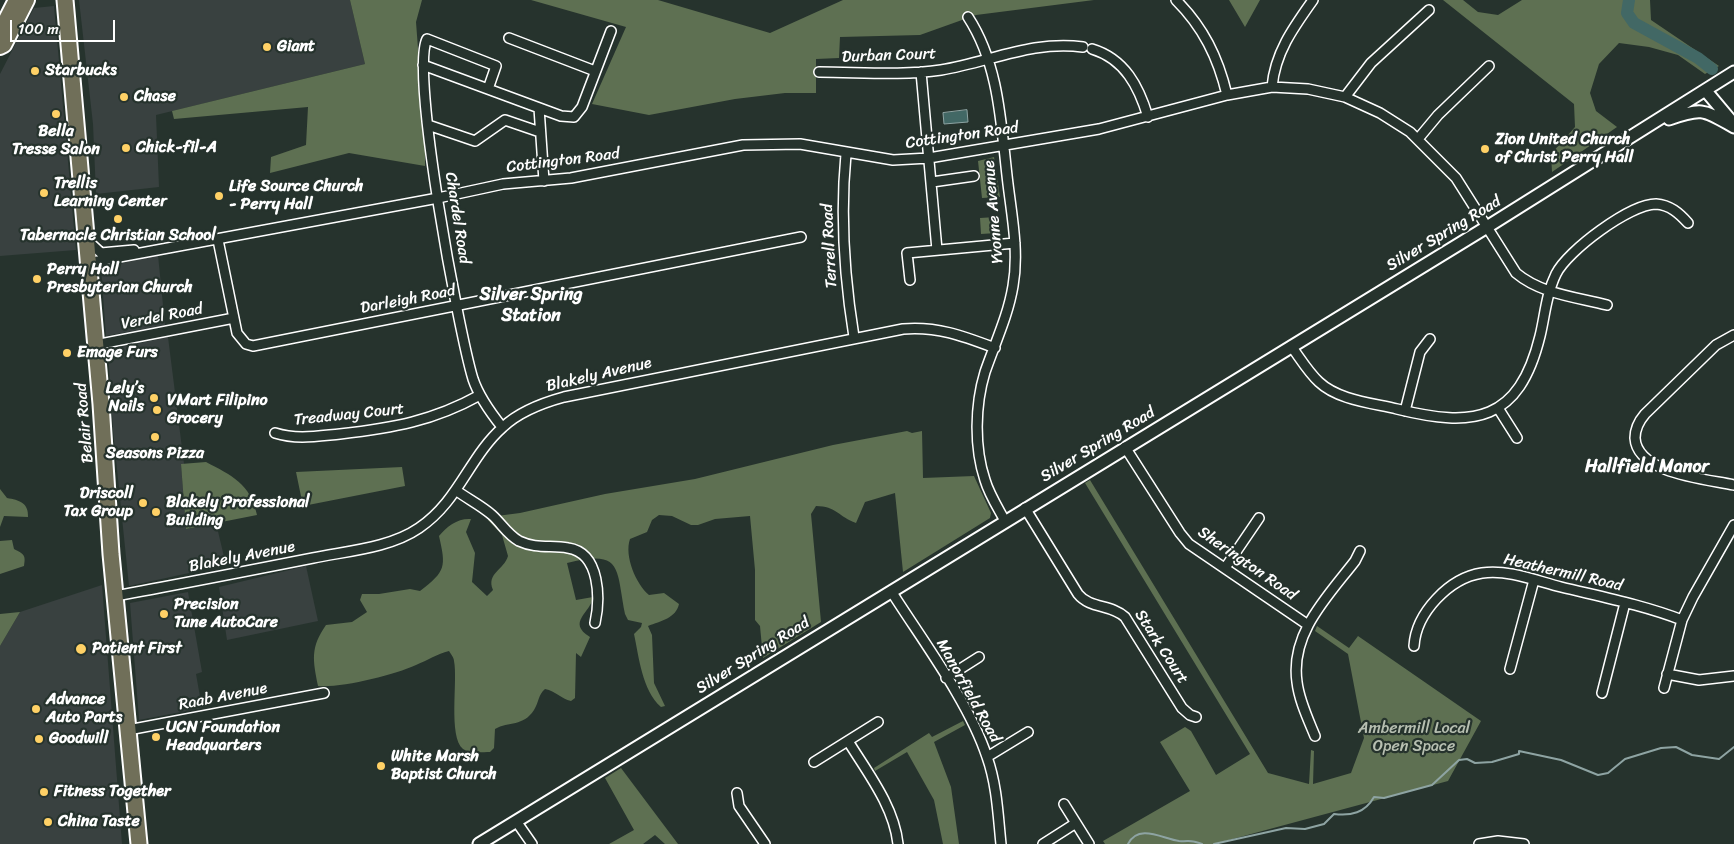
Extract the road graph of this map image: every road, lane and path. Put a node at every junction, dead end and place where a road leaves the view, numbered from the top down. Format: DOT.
graph roads {
  1 [pos="16,0"];
  2 [pos="27,0"];
  3 [pos="65,0"];
  4 [pos="1176,0"];
  5 [pos="1313,0"];
  6 [pos="1429,10"];
  7 [pos="968,17"];
  8 [pos="0,31"];
  9 [pos="610,31"];
  10 [pos="509,38"];
  11 [pos="0,47"];
  12 [pos="988,58"];
  13 [pos="423,65"];
  14 [pos="1490,66"];
  15 [pos="595,71"];
  16 [pos="819,72"];
  17 [pos="921,72"];
  18 [pos="1734,72"];
  19 [pos="1272,87"];
  20 [pos="488,89"];
  21 [pos="1706,91"];
  22 [pos="1227,95"];
  23 [pos="1345,97"];
  24 [pos="538,108"];
  25 [pos="1148,117"];
  26 [pos="428,125"];
  27 [pos="1734,125"];
  28 [pos="1649,126"];
  29 [pos="540,132"];
  30 [pos="1418,139"];
  31 [pos="1003,146"];
  32 [pos="846,154"];
  33 [pos="929,158"];
  34 [pos="974,176"];
  35 [pos="544,180"];
  36 [pos="932,182"];
  37 [pos="438,198"];
  38 [pos="1688,223"];
  39 [pos="1486,227"];
  40 [pos="801,237"];
  41 [pos="85,238"];
  42 [pos="218,240"];
  43 [pos="1015,243"];
  44 [pos="937,250"];
  45 [pos="149,251"];
  46 [pos="87,263"];
  47 [pos="910,280"];
  48 [pos="1549,291"];
  49 [pos="1607,305"];
  50 [pos="457,306"];
  51 [pos="234,318"];
  52 [pos="1734,335"];
  53 [pos="854,337"];
  54 [pos="1430,339"];
  55 [pos="96,345"];
  56 [pos="1291,346"];
  57 [pos="995,348"];
  58 [pos="480,395"];
  59 [pos="1498,408"];
  60 [pos="1405,411"];
  61 [pos="502,427"];
  62 [pos="275,433"];
  63 [pos="1517,438"];
  64 [pos="1125,447"];
  65 [pos="1734,485"];
  66 [pos="457,491"];
  67 [pos="1025,508"];
  68 [pos="1259,518"];
  69 [pos="1005,521"];
  70 [pos="1734,525"];
  71 [pos="1360,551"];
  72 [pos="1225,568"];
  73 [pos="1534,580"];
  74 [pos="891,590"];
  75 [pos="115,596"];
  76 [pos="1625,603"];
  77 [pos="1682,620"];
  78 [pos="595,623"];
  79 [pos="1308,624"];
  80 [pos="1414,646"];
  81 [pos="979,657"];
  82 [pos="1510,669"];
  83 [pos="1667,674"];
  84 [pos="1734,676"];
  85 [pos="946,678"];
  86 [pos="1664,688"];
  87 [pos="324,693"];
  88 [pos="1602,693"];
  89 [pos="1196,717"];
  90 [pos="878,722"];
  91 [pos="128,730"];
  92 [pos="1028,732"];
  93 [pos="1314,736"];
  94 [pos="848,741"];
  95 [pos="987,757"];
  96 [pos="814,762"];
  97 [pos="736,792"];
  98 [pos="1064,804"];
  99 [pos="516,821"];
  100 [pos="1076,823"];
  101 [pos="139,844"];
  102 [pos="478,844"];
  103 [pos="532,844"];
  104 [pos="765,844"];
  105 [pos="898,844"];
  106 [pos="1001,844"];
  107 [pos="1043,844"];
  108 [pos="1089,844"];
  109 [pos="1479,844"];
  110 [pos="1524,844"];
  1 -- 8 [label="main road"];
  2 -- 11 [label="main road"];
  3 -- 41 [label="highway, Belair Road"];
  4 -- 22 [label="street"];
  5 -- 19 [label="street"];
  6 -- 23 [label="street"];
  7 -- 12 [label="street, Yvonne Avenue"];
  9 -- 15 [label="street"];
  10 -- 15 [label="street"];
  12 -- 17 [label="street, Durban Court"];
  12 -- 25 [label="street, Durban Court"];
  12 -- 31 [label="street, Yvonne Avenue"];
  13 -- 20 [label="street"];
  13 -- 20 [label="street, Chardel Road"];
  13 -- 26 [label="street, Chardel Road"];
  14 -- 30 [label="street"];
  15 -- 24 [label="street"];
  16 -- 17 [label="street, Durban Court"];
  17 -- 33 [label="street"];
  18 -- 21 [label="main road, Silver Spring Road"];
  19 -- 22 [label="street, Cottington Road"];
  19 -- 23 [label="street, Cottington Road"];
  20 -- 24 [label="street"];
  21 -- 27 [label="main road"];
  21 -- 28 [label="main road, Silver Spring Road"];
  22 -- 25 [label="street, Cottington Road"];
  23 -- 30 [label="street, Cottington Road"];
  24 -- 29 [label="street"];
  25 -- 31 [label="street, Cottington Road"];
  26 -- 29 [label="street"];
  26 -- 37 [label="street, Chardel Road"];
  27 -- 28 [label="main road"];
  28 -- 39 [label="main road, Silver Spring Road"];
  29 -- 35 [label="street"];
  30 -- 39 [label="street, Cottington Road"];
  31 -- 33 [label="street, Cottington Road"];
  31 -- 43 [label="street, Yvonne Avenue"];
  32 -- 33 [label="street, Cottington Road"];
  32 -- 35 [label="street, Cottington Road"];
  32 -- 53 [label="street, Terrell Road"];
  33 -- 36 [label="street"];
  34 -- 36 [label="street"];
  35 -- 37 [label="street, Cottington Road"];
  36 -- 44 [label="street"];
  37 -- 42 [label="street, Cottington Road"];
  37 -- 50 [label="street, Chardel Road"];
  38 -- 48 [label="street"];
  39 -- 48 [label="street, Cottington Road"];
  39 -- 56 [label="main road, Silver Spring Road"];
  40 -- 50 [label="street, Darleigh Road"];
  41 -- 45 [label="street, Cottington Road"];
  41 -- 46 [label="highway, Belair Road"];
  42 -- 45 [label="street, Cottington Road"];
  42 -- 51 [label="street, Darleigh Road"];
  43 -- 44 [label="street"];
  43 -- 57 [label="street, Yvonne Avenue"];
  44 -- 47 [label="street"];
  45 -- 46 [label="street, Cottington Road"];
  46 -- 55 [label="highway, Belair Road"];
  48 -- 49 [label="street, Cottington Road"];
  48 -- 59 [label="street"];
  50 -- 51 [label="street, Darleigh Road"];
  50 -- 58 [label="street, Chardel Road"];
  51 -- 55 [label="street, Verdel Road"];
  52 -- 65 [label="street"];
  53 -- 57 [label="street, Blakely Avenue"];
  53 -- 61 [label="street, Blakely Avenue"];
  54 -- 60 [label="street"];
  55 -- 75 [label="highway, Belair Road"];
  56 -- 60 [label="street"];
  56 -- 64 [label="main road, Silver Spring Road"];
  57 -- 69 [label="street, Yvonne Avenue"];
  58 -- 61 [label="street, Chardel Road"];
  58 -- 62 [label="street, Treadway Court"];
  59 -- 60 [label="street"];
  59 -- 63 [label="street"];
  61 -- 66 [label="street, Blakely Avenue"];
  64 -- 67 [label="main road, Silver Spring Road"];
  64 -- 72 [label="street, Sherington Road"];
  66 -- 75 [label="street, Blakely Avenue"];
  66 -- 78 [label="street"];
  67 -- 69 [label="main road, Silver Spring Road"];
  67 -- 89 [label="street, Stark Court"];
  68 -- 72 [label="street"];
  69 -- 74 [label="main road, Silver Spring Road"];
  70 -- 77 [label="street"];
  71 -- 79 [label="street"];
  72 -- 79 [label="street, Sherington Road"];
  73 -- 76 [label="street, Heathermill Road"];
  73 -- 80 [label="street, Heathermill Road"];
  73 -- 82 [label="street"];
  74 -- 85 [label="street, Manorfield Road"];
  74 -- 99 [label="main road, Silver Spring Road"];
  75 -- 91 [label="highway, Belair Road"];
  76 -- 77 [label="street, Heathermill Road"];
  76 -- 88 [label="street"];
  77 -- 83 [label="street"];
  79 -- 93 [label="street"];
  81 -- 85 [label="street"];
  83 -- 84 [label="street"];
  83 -- 86 [label="street"];
  85 -- 95 [label="street, Manorfield Road"];
  87 -- 91 [label="street, Raab Avenue"];
  90 -- 94 [label="street"];
  91 -- 101 [label="highway, Belair Road"];
  92 -- 95 [label="street"];
  94 -- 96 [label="street"];
  94 -- 105 [label="street"];
  95 -- 106 [label="street, Manorfield Road"];
  97 -- 104 [label="street"];
  98 -- 100 [label="street"];
  99 -- 102 [label="main road, Silver Spring Road"];
  99 -- 103 [label="street"];
  100 -- 107 [label="street"];
  100 -- 108 [label="street"];
  109 -- 110 [label="street"];
}
